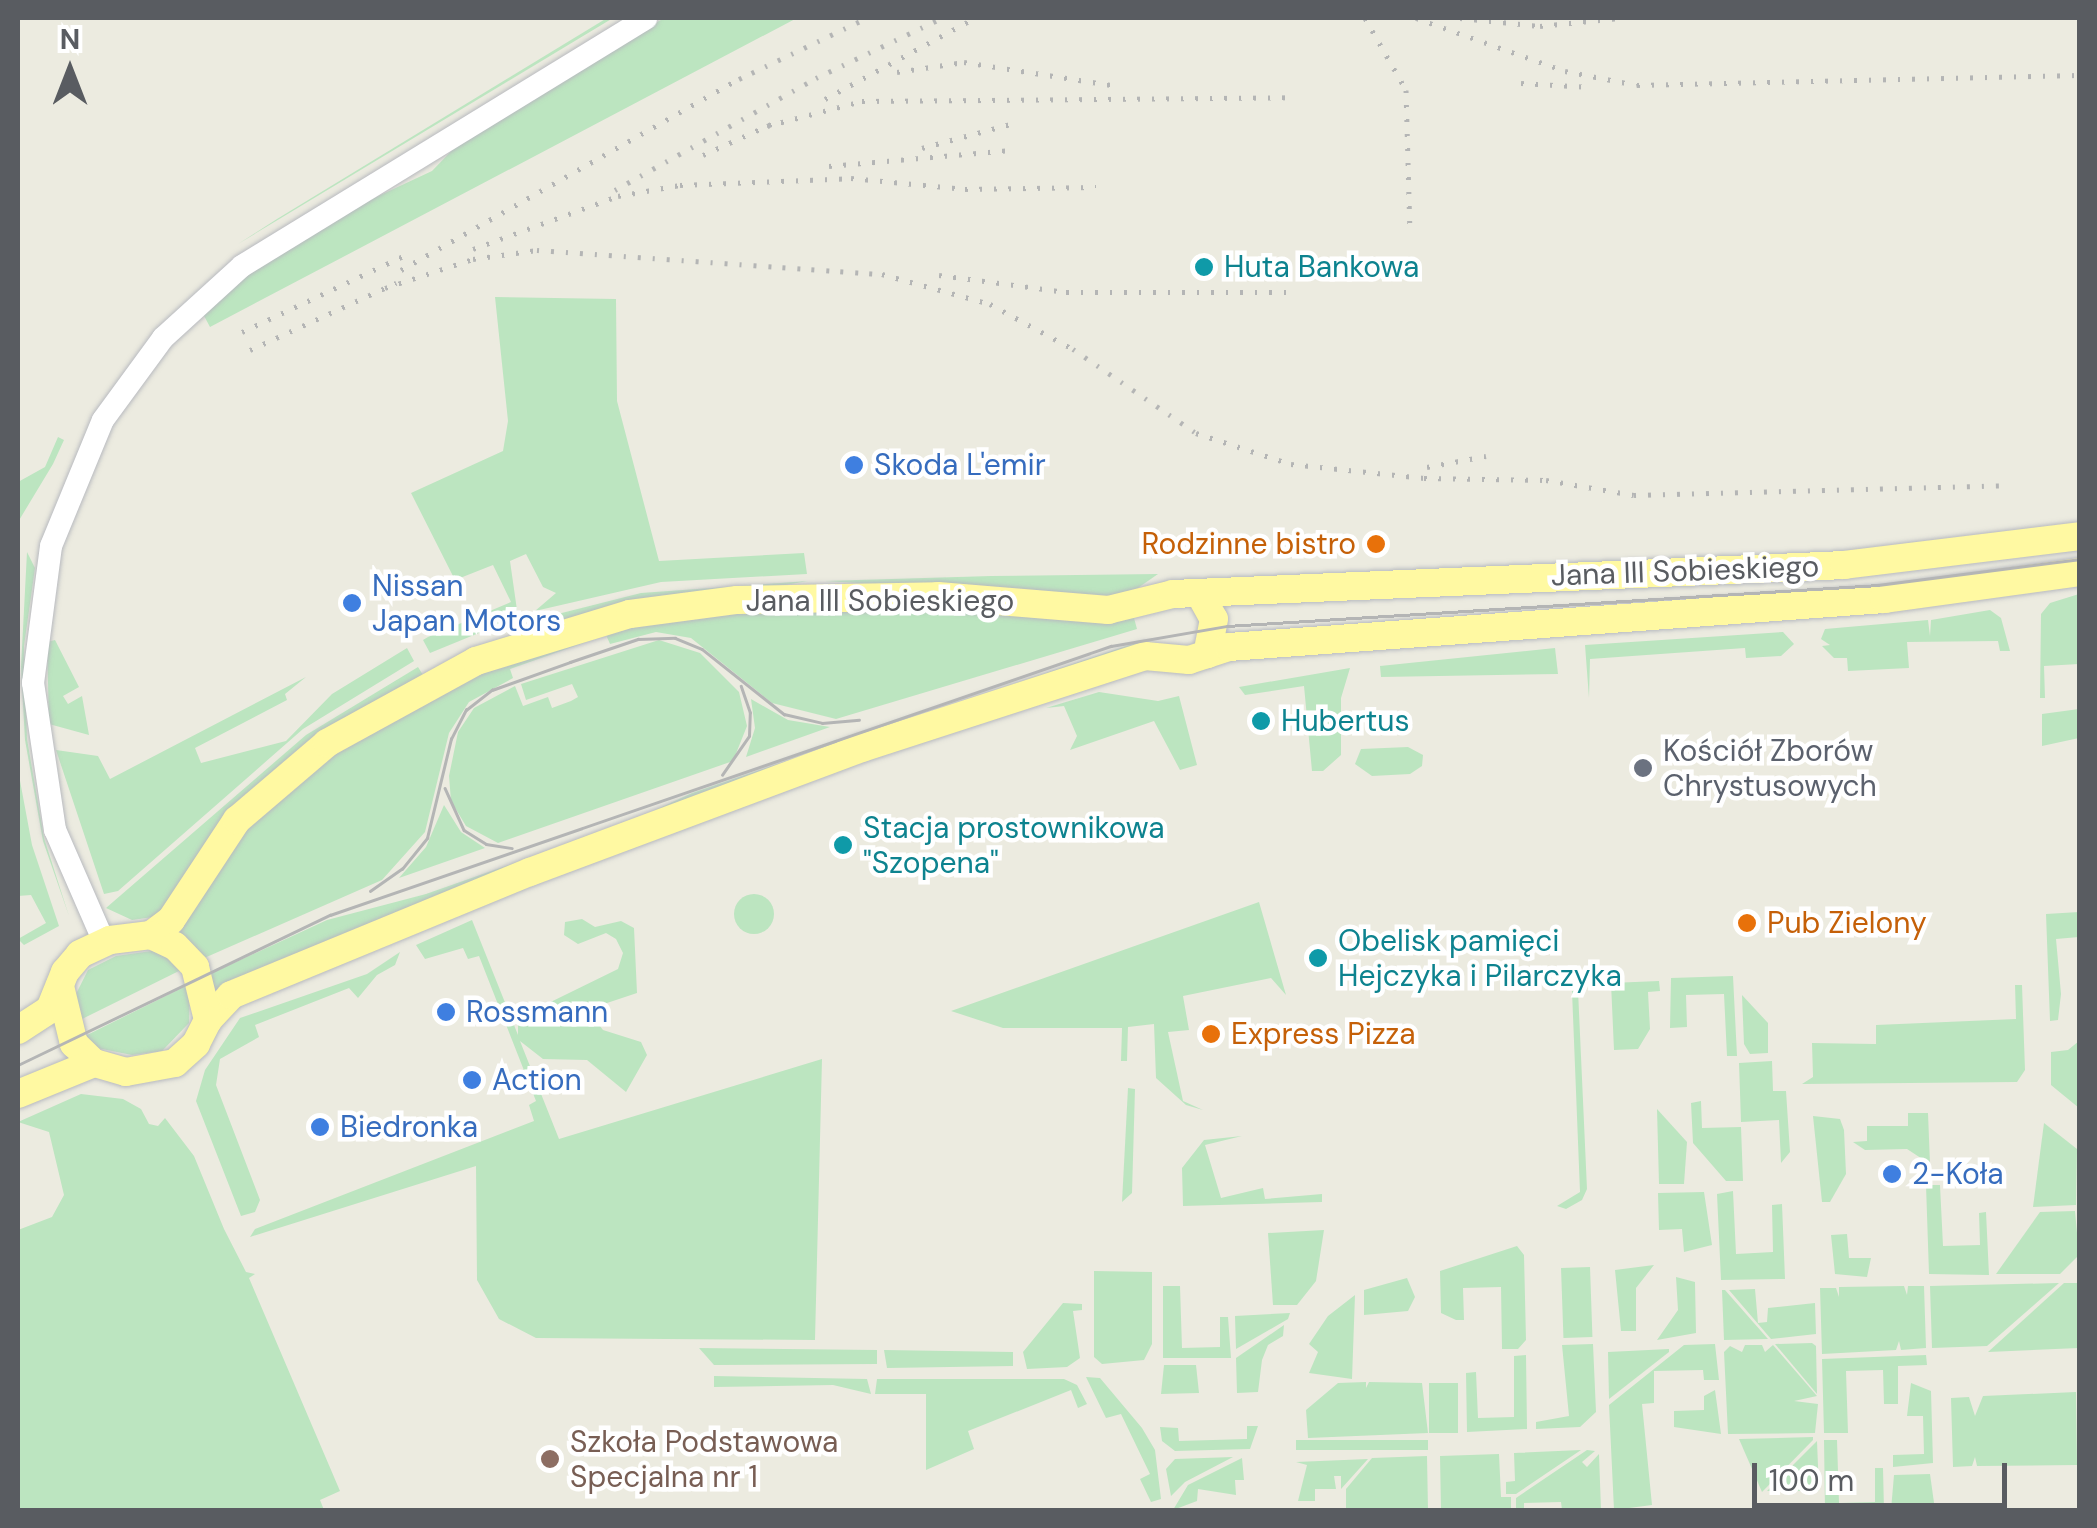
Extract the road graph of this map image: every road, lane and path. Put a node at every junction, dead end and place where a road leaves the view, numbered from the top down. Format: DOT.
graph roads {
  1 [pos="646,18"];
  2 [pos="2080,536"];
  3 [pos="2080,572"];
  4 [pos="1201,596"];
  5 [pos="1154,600"];
  6 [pos="1207,654"];
  7 [pos="1158,655"];
  8 [pos="151,934"];
  9 [pos="104,942"];
  10 [pos="60,986"];
  11 [pos="208,1020"];
  12 [pos="18,1030"];
  13 [pos="94,1063"];
  14 [pos="18,1094"];
  1 -- 9 [label="street"];
  2 -- 4 [label="main road, Jana III Sobieskiego"];
  3 -- 6 [label="main road, Jana III Sobieskiego"];
  4 -- 5 [label="main road, Jana III Sobieskiego"];
  4 -- 6 [label="main road"];
  5 -- 7 [label="main road"];
  5 -- 8 [label="main road, Jana III Sobieskiego"];
  6 -- 7 [label="main road, Jana III Sobieskiego"];
  7 -- 11 [label="main road, Jana III Sobieskiego"];
  8 -- 9 [label="main road"];
  8 -- 11 [label="main road"];
  9 -- 10 [label="main road"];
  10 -- 12 [label="main road"];
  10 -- 13 [label="main road"];
  11 -- 13 [label="main road"];
  13 -- 14 [label="main road"];
}
